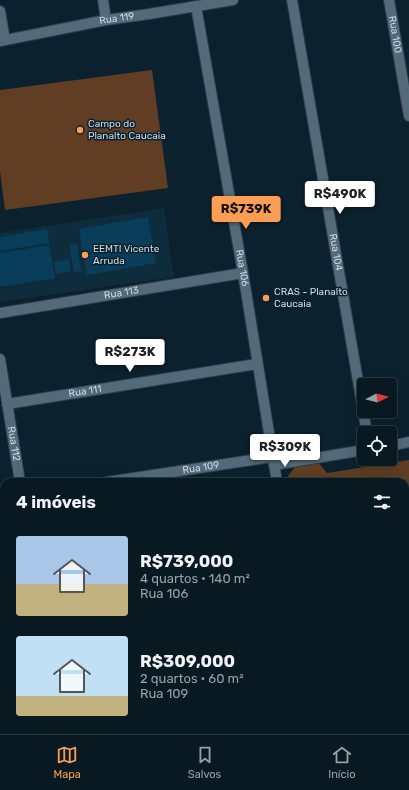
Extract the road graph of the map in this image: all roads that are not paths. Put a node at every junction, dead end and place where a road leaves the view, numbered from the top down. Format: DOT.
graph roads {
  1 [pos="103,0"];
  2 [pos="233,0"];
  3 [pos="292,0"];
  4 [pos="389,0"];
  5 [pos="196,6"];
  6 [pos="0,11"];
  7 [pos="106,20"];
  8 [pos="2,41"];
  9 [pos="409,116"];
  10 [pos="243,273"];
  11 [pos="0,313"];
  12 [pos="0,359"];
  13 [pos="257,364"];
  14 [pos="7,404"];
  15 [pos="366,426"];
  16 [pos="409,442"];
  17 [pos="397,445"];
  18 [pos="357,451"];
  19 [pos="273,461"];
  20 [pos="19,478"];
  21 [pos="139,478"];
  22 [pos="276,478"];
  1 -- 7 [label="street"];
  2 -- 5 [label="street, Rua 119"];
  3 -- 15 [label="street, Rua 104"];
  4 -- 9 [label="street, Rua 100"];
  5 -- 7 [label="street, Rua 119"];
  5 -- 10 [label="street, Rua 106"];
  6 -- 8 [label="street"];
  7 -- 8 [label="street, Rua 119"];
  10 -- 11 [label="street, Rua 113"];
  10 -- 13 [label="street, Rua 106"];
  12 -- 14 [label="street, Rua 112"];
  13 -- 14 [label="street, Rua 111"];
  13 -- 19 [label="street, Rua 106"];
  14 -- 20 [label="street, Rua 112"];
  16 -- 17 [label="street"];
  18 -- 19 [label="street, Rua 109"];
  19 -- 21 [label="street, Rua 109"];
  19 -- 22 [label="street, Rua 106"];
}
